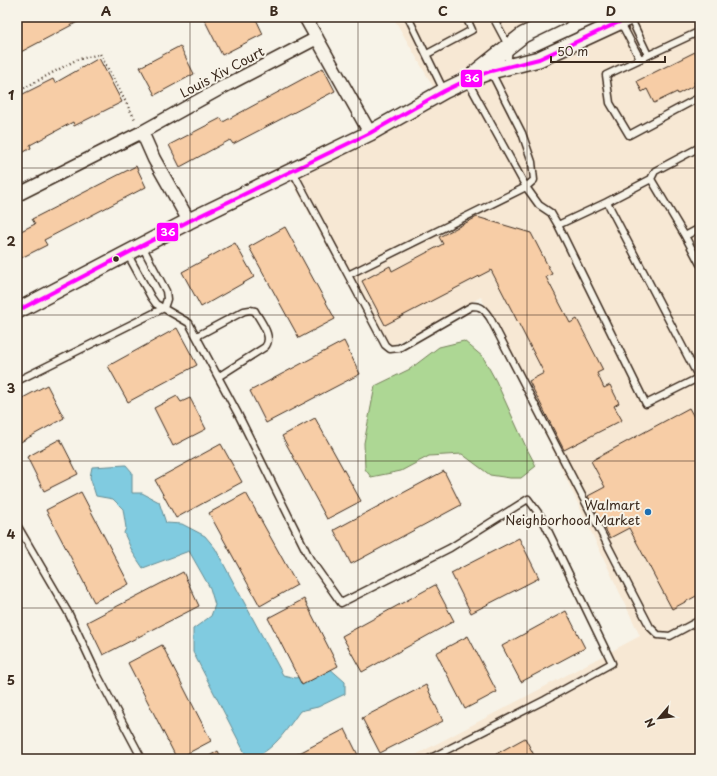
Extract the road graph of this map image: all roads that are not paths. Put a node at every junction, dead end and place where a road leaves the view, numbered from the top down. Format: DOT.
graph roads {
  1 [pos="305,17"];
  2 [pos="408,17"];
  3 [pos="466,17"];
  4 [pos="493,17"];
  5 [pos="560,17"];
  6 [pos="627,18"];
  7 [pos="317,38"];
  8 [pos="700,38"];
  9 [pos="509,47"];
  10 [pos="427,54"];
  11 [pos="648,55"];
  12 [pos="640,59"];
  13 [pos="489,67"];
  14 [pos="507,67"];
  15 [pos="467,80"];
  16 [pos="444,91"];
  17 [pos="700,96"];
  18 [pos="142,132"];
  19 [pos="370,133"];
  20 [pos="700,147"];
  21 [pos="292,170"];
  22 [pos="651,179"];
  23 [pos="526,187"];
  24 [pos="17,194"];
  25 [pos="607,202"];
  26 [pos="189,221"];
  27 [pos="558,225"];
  28 [pos="700,228"];
  29 [pos="685,236"];
  30 [pos="142,246"];
  31 [pos="127,253"];
  32 [pos="700,264"];
  33 [pos="348,274"];
  34 [pos="164,308"];
  35 [pos="17,311"];
  36 [pos="197,336"];
  37 [pos="218,377"];
  38 [pos="700,378"];
  39 [pos="17,382"];
  40 [pos="17,525"];
  41 [pos="700,620"];
  42 [pos="142,759"];
  43 [pos="429,759"];
  1 -- 7 [label="street"];
  2 -- 10 [label="lane"];
  3 -- 10 [label="lane"];
  4 -- 9 [label="lane"];
  5 -- 9 [label="street"];
  6 -- 11 [label="lane"];
  6 -- 12 [label="lane"];
  6 -- 14 [label="street"];
  7 -- 18 [label="street, Louis Xiv Court"];
  7 -- 19 [label="street"];
  8 -- 11 [label="lane"];
  9 -- 13 [label="street"];
  9 -- 14 [label="lane"];
  10 -- 16 [label="lane"];
  11 -- 12 [label="lane"];
  12 -- 17 [label="lane"];
  13 -- 14 [label="street"];
  13 -- 15 [label="street"];
  13 -- 23 [label="lane"];
  15 -- 16 [label="street"];
  15 -- 23 [label="lane"];
  16 -- 19 [label="street"];
  18 -- 24 [label="street, Louis Xiv Court"];
  18 -- 26 [label="street"];
  19 -- 21 [label="street"];
  20 -- 22 [label="lane"];
  21 -- 26 [label="street"];
  21 -- 33 [label="lane"];
  22 -- 25 [label="lane"];
  22 -- 29 [label="lane"];
  23 -- 27 [label="lane"];
  23 -- 33 [label="lane"];
  25 -- 27 [label="lane"];
  25 -- 38 [label="lane"];
  26 -- 30 [label="street"];
  27 -- 38 [label="lane"];
  28 -- 29 [label="lane"];
  29 -- 32 [label="lane"];
  30 -- 31 [label="street"];
  30 -- 34 [label="lane"];
  31 -- 34 [label="lane"];
  31 -- 35 [label="street"];
  33 -- 41 [label="lane"];
  34 -- 36 [label="lane"];
  34 -- 39 [label="lane"];
  36 -- 37 [label="lane"];
  36 -- 37 [label="lane"];
  37 -- 43 [label="lane"];
  40 -- 42 [label="lane"];
}
